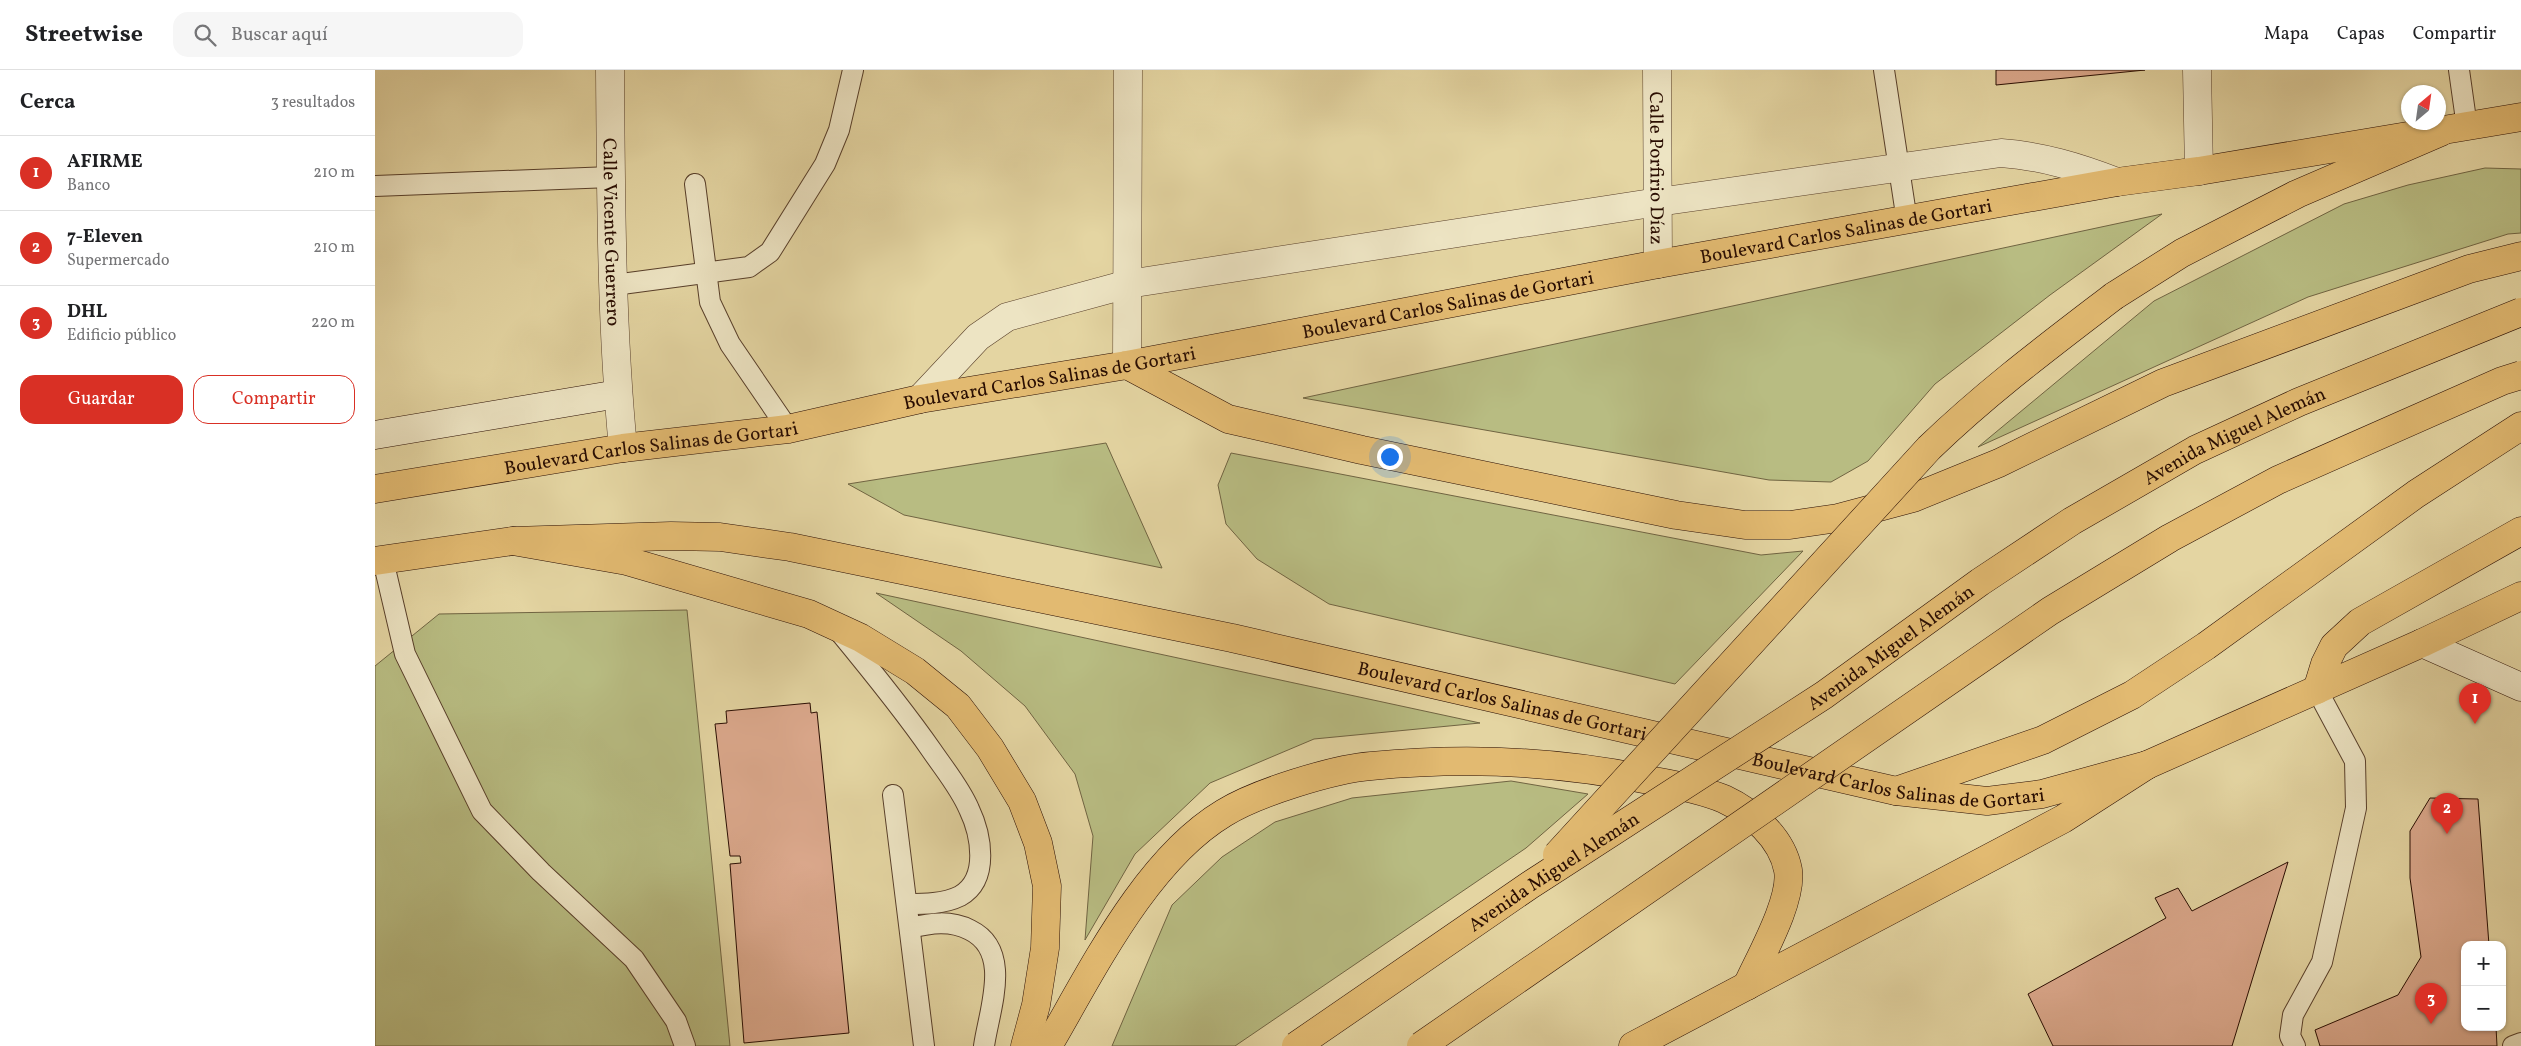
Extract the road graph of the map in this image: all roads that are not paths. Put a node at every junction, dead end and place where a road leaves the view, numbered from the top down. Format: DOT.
graph roads {
  1 [pos="610,70"];
  2 [pos="853,70"];
  3 [pos="1128,70"];
  4 [pos="1657,70"];
  5 [pos="1884,70"];
  6 [pos="2197,70"];
  7 [pos="2459,70"];
  8 [pos="2513,122"];
  9 [pos="2454,129"];
  10 [pos="1899,166"];
  11 [pos="2199,171"];
  12 [pos="611,177"];
  13 [pos="2117,182"];
  14 [pos="695,184"];
  15 [pos="375,186"];
  16 [pos="1658,202"];
  17 [pos="1907,221"];
  18 [pos="2521,256"];
  19 [pos="1658,264"];
  20 [pos="705,273"];
  21 [pos="1128,284"];
  22 [pos="614,285"];
  23 [pos="2521,312"];
  24 [pos="1127,364"];
  25 [pos="2521,375"];
  26 [pos="617,394"];
  27 [pos="920,399"];
  28 [pos="2521,426"];
  29 [pos="788,430"];
  30 [pos="375,435"];
  31 [pos="623,448"];
  32 [pos="375,489"];
  33 [pos="2521,531"];
  34 [pos="513,542"];
  35 [pos="379,561"];
  36 [pos="2521,596"];
  37 [pos="833,625"];
  38 [pos="2422,643"];
  39 [pos="2521,687"];
  40 [pos="2317,690"];
  41 [pos="2147,765"];
  42 [pos="1896,791"];
  43 [pos="893,795"];
  44 [pos="1529,885"];
  45 [pos="907,904"];
  46 [pos="910,928"];
  47 [pos="1747,986"];
  48 [pos="2521,1043"];
  49 [pos="685,1046"];
  50 [pos="924,1046"];
  51 [pos="984,1046"];
  52 [pos="1025,1046"];
  53 [pos="1048,1046"];
  54 [pos="1297,1046"];
  55 [pos="1421,1046"];
  56 [pos="1633,1046"];
  57 [pos="2295,1046"];
  58 [pos="2513,1046"];
  1 -- 12 [label="street, Calle Vicente Guerrero"];
  2 -- 20 [label="lane"];
  3 -- 21 [label="street"];
  4 -- 16 [label="street, Calle Porfirio Díaz"];
  5 -- 10 [label="lane"];
  6 -- 11 [label="street"];
  7 -- 9 [label="lane"];
  8 -- 9 [label="main road, Boulevard Carlos Salinas de Gortari"];
  9 -- 11 [label="main road, Boulevard Carlos Salinas de Gortari"];
  9 -- 44 [label="main road, bridge"];
  10 -- 13 [label="street"];
  10 -- 16 [label="street"];
  10 -- 17 [label="lane"];
  11 -- 13 [label="main road, Boulevard Carlos Salinas de Gortari"];
  12 -- 15 [label="lane"];
  12 -- 22 [label="street, Calle Vicente Guerrero"];
  13 -- 17 [label="main road, Boulevard Carlos Salinas de Gortari"];
  14 -- 20 [label="lane"];
  16 -- 19 [label="street, Calle Porfirio Díaz"];
  16 -- 21 [label="street"];
  17 -- 19 [label="main road, Boulevard Carlos Salinas de Gortari"];
  18 -- 24 [label="main road"];
  19 -- 24 [label="main road, Boulevard Carlos Salinas de Gortari"];
  20 -- 22 [label="lane"];
  20 -- 29 [label="lane"];
  21 -- 24 [label="street"];
  21 -- 27 [label="street"];
  22 -- 26 [label="street, Calle Vicente Guerrero"];
  23 -- 44 [label="main road, Avenida Miguel Alemán, bridge"];
  24 -- 27 [label="main road, Boulevard Carlos Salinas de Gortari"];
  25 -- 55 [label="main road, bridge"];
  26 -- 30 [label="street"];
  26 -- 31 [label="street, Calle Vicente Guerrero"];
  27 -- 29 [label="main road, Boulevard Carlos Salinas de Gortari"];
  28 -- 42 [label="main road"];
  29 -- 31 [label="main road, Boulevard Carlos Salinas de Gortari"];
  31 -- 32 [label="main road, Boulevard Carlos Salinas de Gortari"];
  33 -- 40 [label="main road"];
  34 -- 35 [label="main road, Boulevard Carlos Salinas de Gortari"];
  34 -- 37 [label="main road"];
  34 -- 42 [label="main road, Boulevard Carlos Salinas de Gortari"];
  35 -- 49 [label="lane"];
  36 -- 38 [label="main road, Boulevard Carlos Salinas de Gortari"];
  37 -- 45 [label="lane"];
  37 -- 52 [label="main road"];
  38 -- 39 [label="street"];
  38 -- 40 [label="main road, Boulevard Carlos Salinas de Gortari"];
  40 -- 41 [label="main road, Boulevard Carlos Salinas de Gortari"];
  40 -- 57 [label="lane"];
  41 -- 42 [label="main road, Boulevard Carlos Salinas de Gortari"];
  41 -- 47 [label="main road"];
  43 -- 45 [label="lane"];
  44 -- 54 [label="main road, Avenida Miguel Alemán, bridge"];
  45 -- 46 [label="lane"];
  46 -- 50 [label="lane"];
  46 -- 51 [label="lane"];
  47 -- 53 [label="main road"];
  47 -- 56 [label="main road"];
  48 -- 58 [label="lane"];
}
